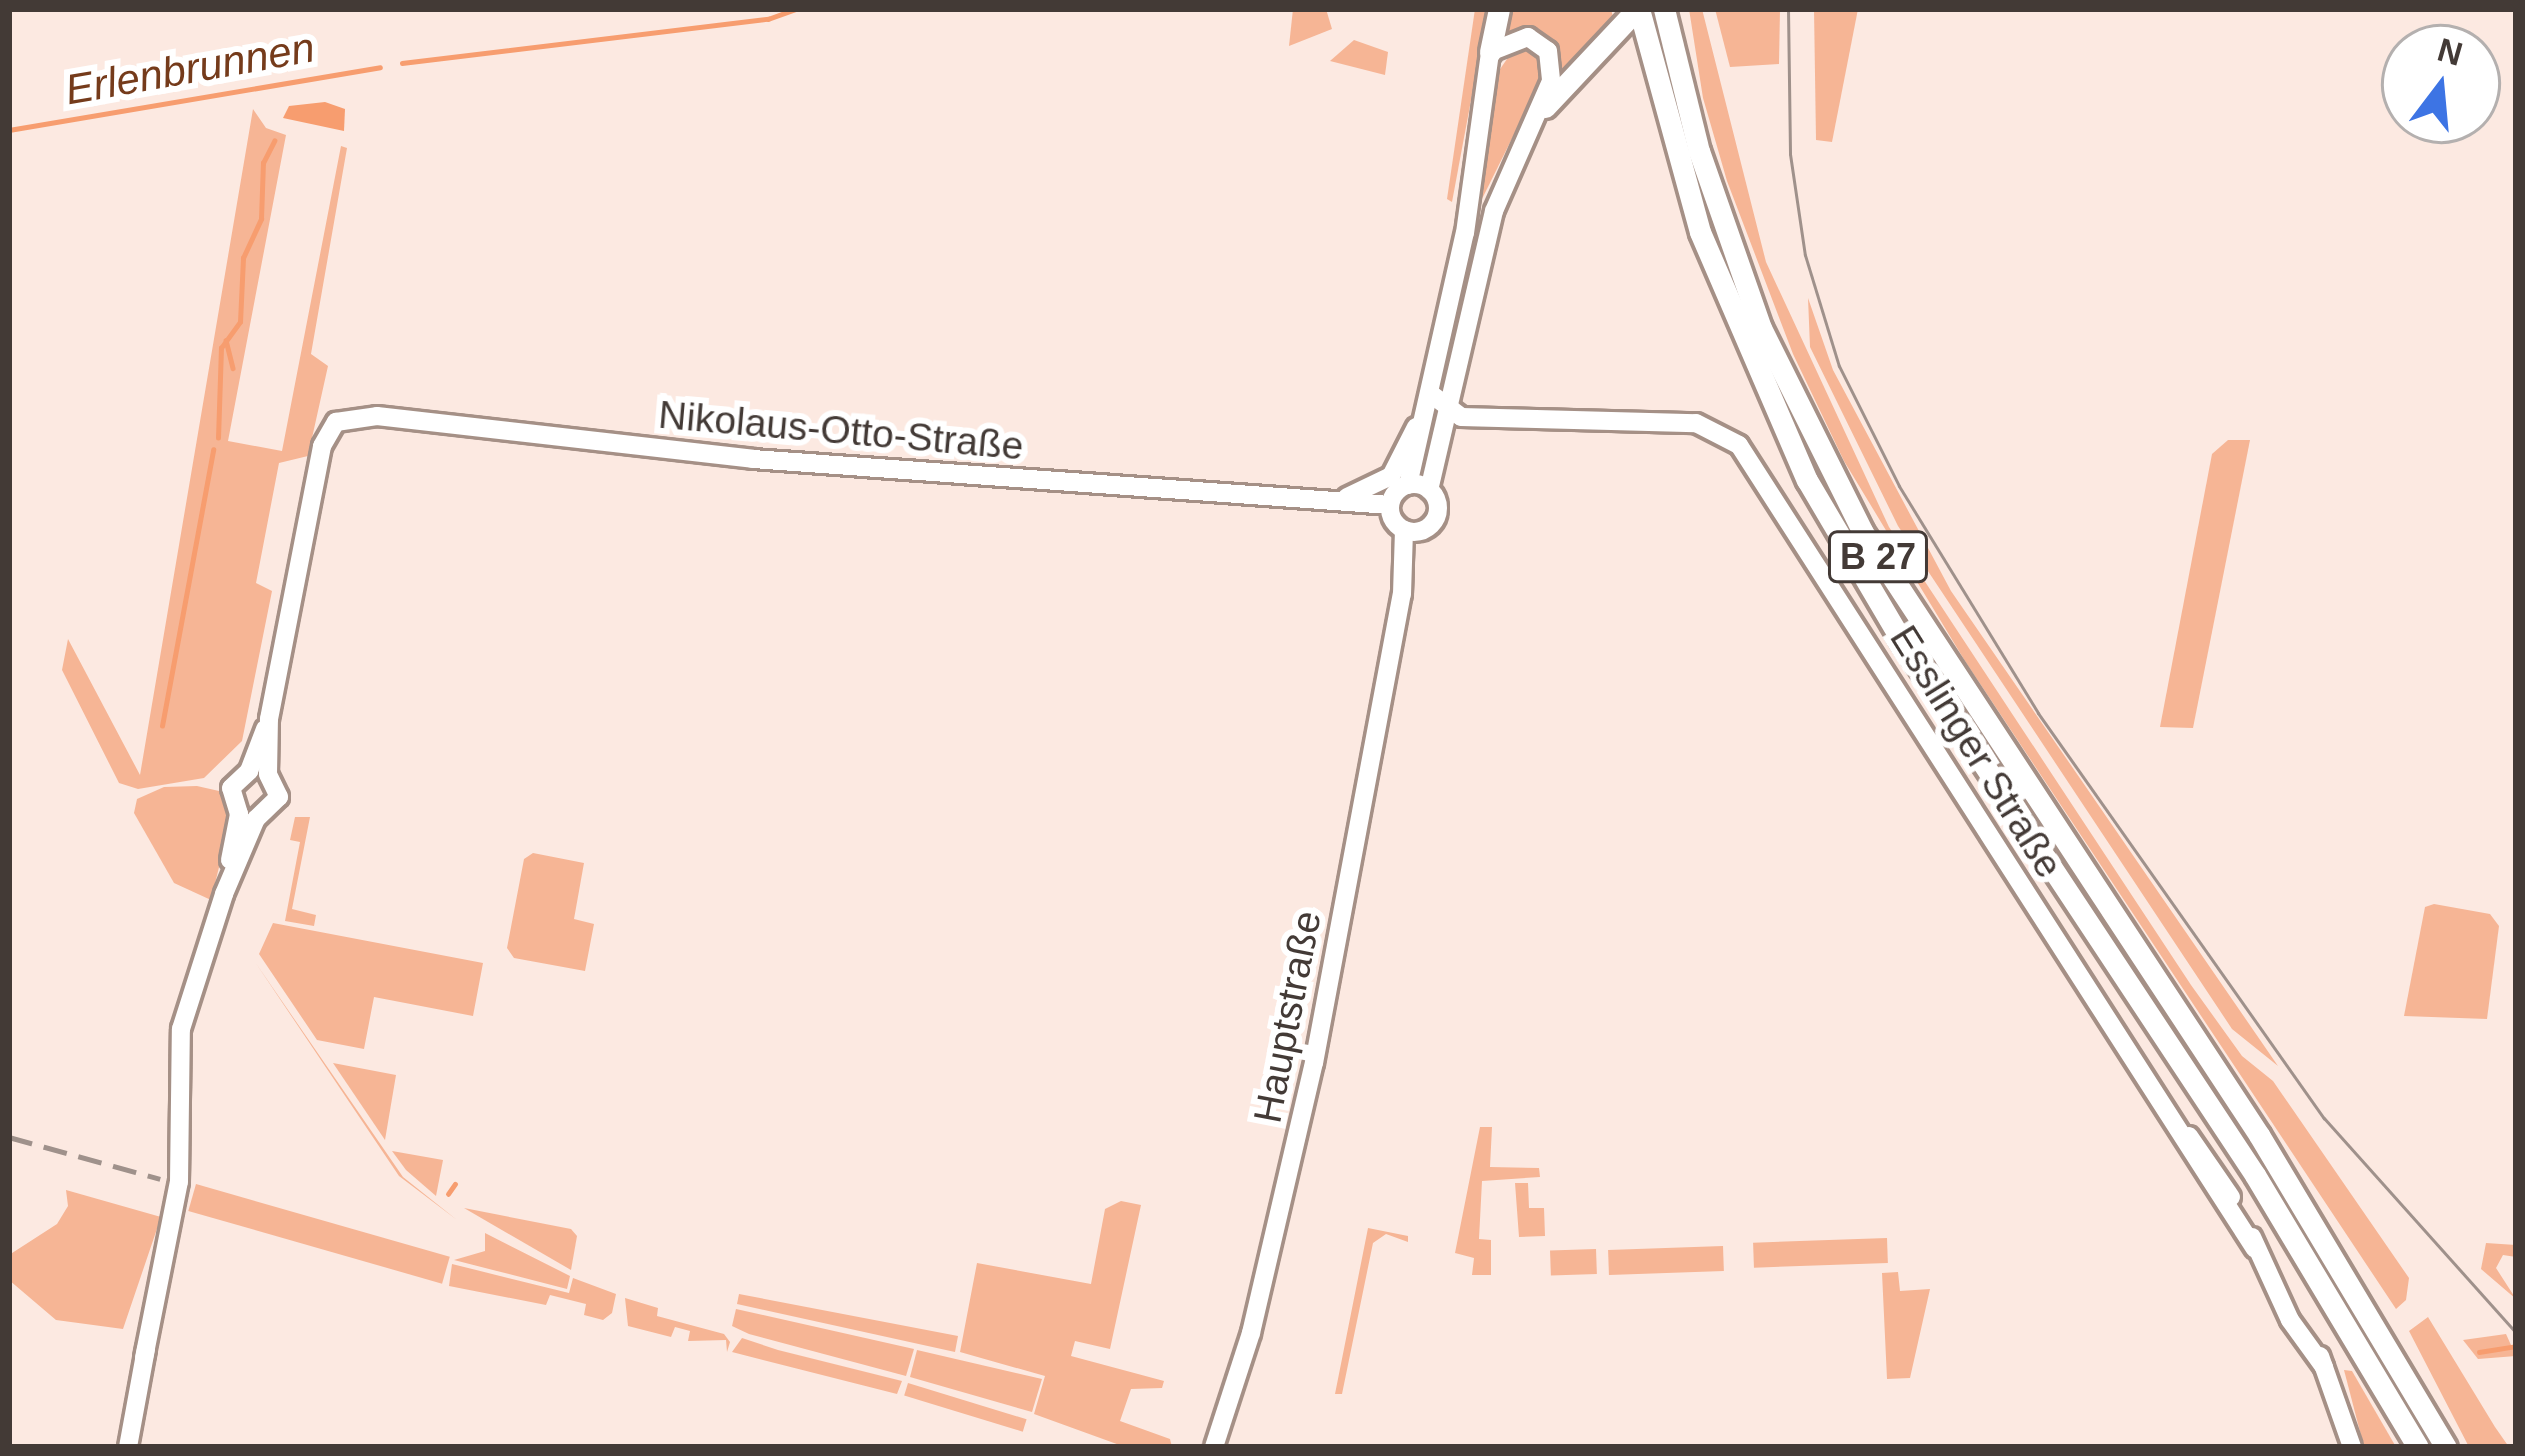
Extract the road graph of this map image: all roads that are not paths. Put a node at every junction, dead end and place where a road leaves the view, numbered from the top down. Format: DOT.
graph roads {
  1 [pos="1499,9"];
  2 [pos="1638,9"];
  3 [pos="1665,12"];
  4 [pos="1490,52"];
  5 [pos="1545,106"];
  6 [pos="1436,396"];
  7 [pos="1408,485"];
  8 [pos="1430,490"];
  9 [pos="1336,501"];
  10 [pos="1403,522"];
  11 [pos="258,773"];
  12 [pos="248,816"];
  13 [pos="128,1447"];
  14 [pos="1214,1447"];
  15 [pos="2352,1447"];
  16 [pos="2418,1447"];
  17 [pos="2446,1447"];
  1 -- 4 [label="highway"];
  2 -- 5 [label="highway"];
  2 -- 16 [label="highway, B 27"];
  3 -- 17 [label="highway, B 27"];
  4 -- 5 [label="main road"];
  4 -- 6 [label="main road"];
  5 -- 6 [label="main road"];
  6 -- 7 [label="main road"];
  6 -- 8 [label="main road"];
  6 -- 9 [label="main road"];
  6 -- 15 [label="main road, Esslinger Straße"];
  7 -- 8 [label="main road"];
  7 -- 10 [label="main road"];
  8 -- 10 [label="main road, Hauptstraße"];
  9 -- 10 [label="main road, Nikolaus-Otto-Straße"];
  9 -- 11 [label="main road, Nikolaus-Otto-Straße"];
  10 -- 14 [label="main road, Hauptstraße"];
  11 -- 12 [label="main road"];
  11 -- 12 [label="main road"];
  12 -- 13 [label="main road"];
}
